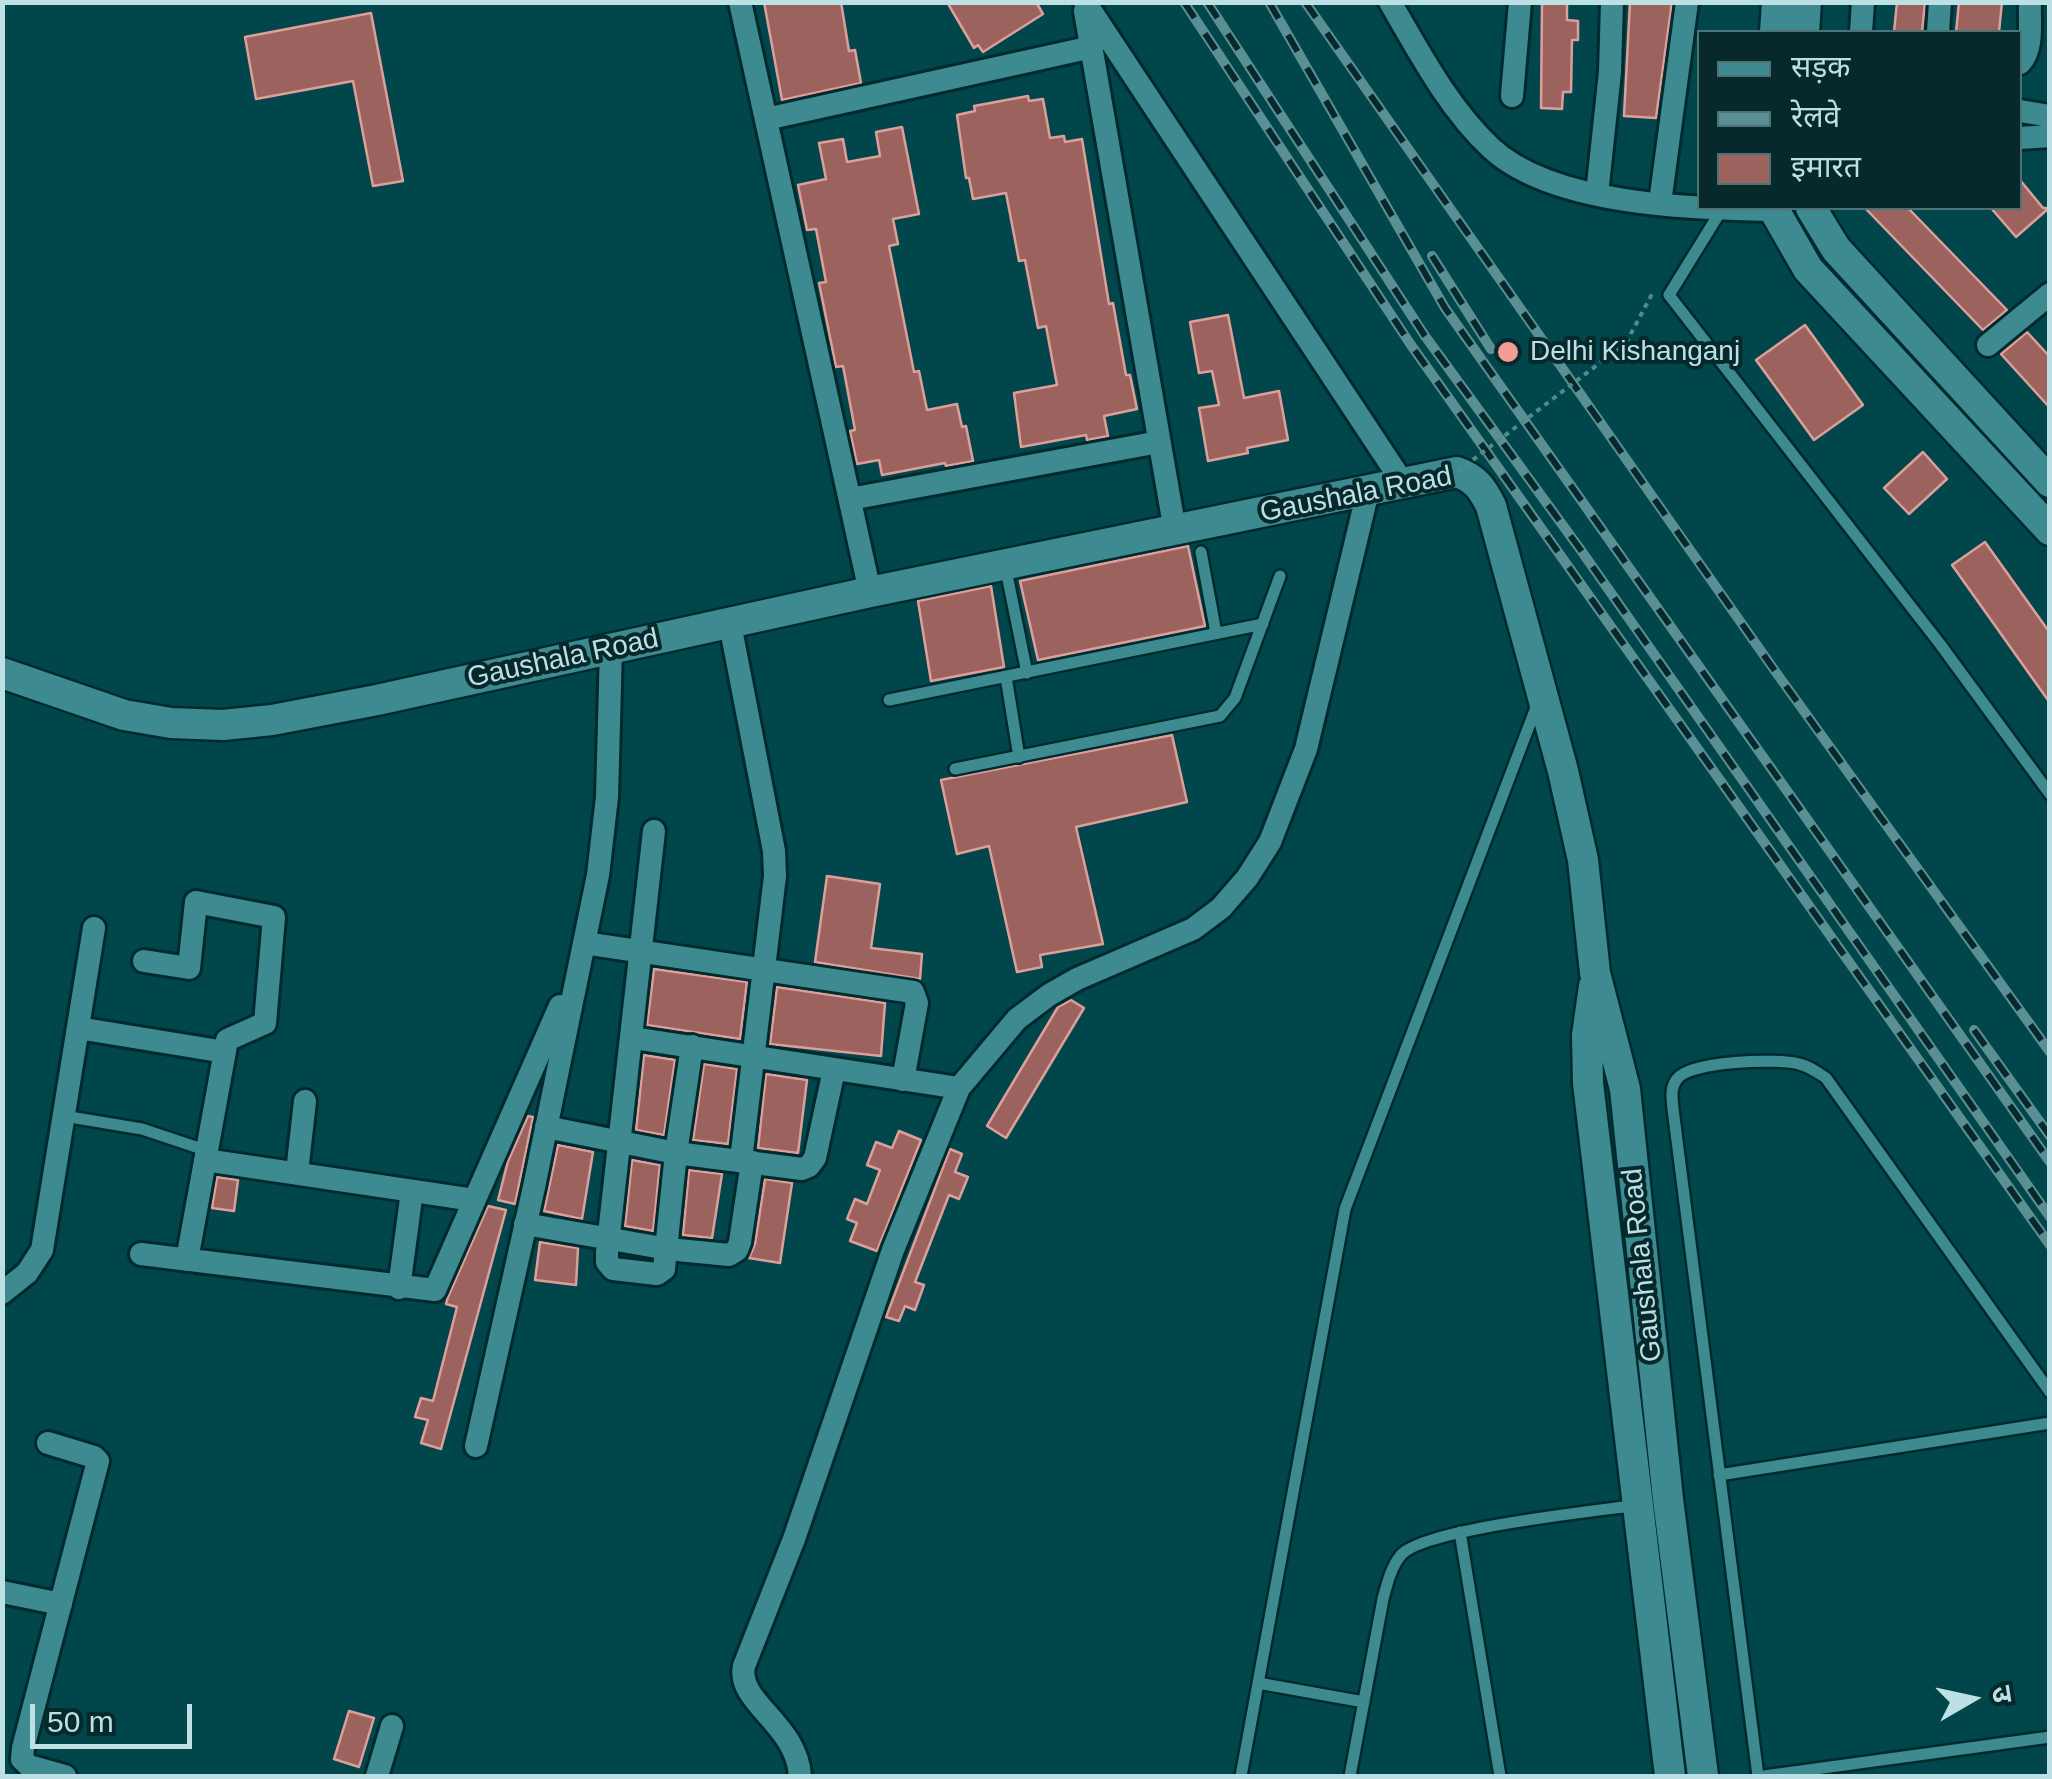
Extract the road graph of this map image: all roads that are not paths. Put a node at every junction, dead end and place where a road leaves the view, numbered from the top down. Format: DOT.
graph roads {
  1 [pos="740,2"];
  2 [pos="1084,2"];
  3 [pos="1390,2"];
  4 [pos="1520,2"];
  5 [pos="1612,2"];
  6 [pos="1686,2"];
  7 [pos="1777,2"];
  8 [pos="1806,2"];
  9 [pos="1862,2"];
  10 [pos="1940,2"];
  11 [pos="2030,2"];
  12 [pos="1775,30"];
  13 [pos="1804,30"];
  14 [pos="1860,30"];
  15 [pos="1938,30"];
  16 [pos="1092,47"];
  17 [pos="2022,61"];
  18 [pos="1512,96"];
  19 [pos="2022,111"];
  20 [pos="2050,116"];
  21 [pos="766,119"];
  22 [pos="1597,194"];
  23 [pos="1660,203"];
  24 [pos="1697,207"];
  25 [pos="1721,210"];
  26 [pos="1776,210"];
  27 [pos="1812,210"];
  28 [pos="2046,303"];
  29 [pos="1988,345"];
  30 [pos="1159,442"];
  31 [pos="2050,482"];
  32 [pos="1403,483"];
  33 [pos="1368,490"];
  34 [pos="850,499"];
  35 [pos="2050,530"];
  36 [pos="1174,531"];
  37 [pos="1201,552"];
  38 [pos="1005,565"];
  39 [pos="1280,576"];
  40 [pos="870,592"];
  41 [pos="730,624"];
  42 [pos="1263,624"];
  43 [pos="1216,633"];
  44 [pos="611,647"];
  45 [pos="1027,672"];
  46 [pos="2,673"];
  47 [pos="1006,676"];
  48 [pos="1542,690"];
  49 [pos="889,700"];
  50 [pos="1020,757"];
  51 [pos="955,770"];
  52 [pos="2050,794"];
  53 [pos="654,831"];
  54 [pos="94,928"];
  55 [pos="642,950"];
  56 [pos="581,954"];
  57 [pos="144,961"];
  58 [pos="766,968"];
  59 [pos="1596,973"];
  60 [pos="78,1028"];
  61 [pos="633,1038"];
  62 [pos="692,1046"];
  63 [pos="224,1052"];
  64 [pos="755,1056"];
  65 [pos="834,1070"];
  66 [pos="903,1080"];
  67 [pos="958,1088"];
  68 [pos="306,1101"];
  69 [pos="64,1116"];
  70 [pos="546,1127"];
  71 [pos="619,1142"];
  72 [pos="676,1153"];
  73 [pos="205,1155"];
  74 [pos="747,1161"];
  75 [pos="297,1172"];
  76 [pos="412,1191"];
  77 [pos="474,1200"];
  78 [pos="525,1224"];
  79 [pos="608,1238"];
  80 [pos="668,1249"];
  81 [pos="141,1254"];
  82 [pos="187,1260"];
  83 [pos="399,1288"];
  84 [pos="2,1292"];
  85 [pos="2050,1392"];
  86 [pos="2050,1423"];
  87 [pos="48,1443"];
  88 [pos="476,1446"];
  89 [pos="1719,1474"];
  90 [pos="1638,1504"];
  91 [pos="1460,1532"];
  92 [pos="2,1592"];
  93 [pos="62,1604"];
  94 [pos="1258,1683"];
  95 [pos="1364,1702"];
  96 [pos="392,1726"];
  97 [pos="2050,1737"];
  98 [pos="69,1776"];
  99 [pos="376,1776"];
  100 [pos="800,1776"];
  101 [pos="1241,1776"];
  102 [pos="1350,1776"];
  103 [pos="1500,1776"];
  104 [pos="1670,1776"];
  105 [pos="1703,1776"];
  106 [pos="1761,1776"];
  1 -- 21 [label="street"];
  2 -- 16 [label="street"];
  2 -- 32 [label="street"];
  3 -- 22 [label="street"];
  4 -- 18 [label="street"];
  5 -- 22 [label="street"];
  6 -- 23 [label="street"];
  7 -- 12 [label="street"];
  8 -- 13 [label="street"];
  9 -- 14 [label="street"];
  10 -- 15 [label="street"];
  11 -- 17 [label="street"];
  16 -- 21 [label="street"];
  16 -- 30 [label="street"];
  19 -- 20 [label="street"];
  21 -- 34 [label="street"];
  22 -- 23 [label="street"];
  23 -- 24 [label="street"];
  25 -- 52 [label="lane"];
  26 -- 35 [label="street"];
  27 -- 31 [label="street"];
  28 -- 29 [label="street"];
  30 -- 34 [label="street"];
  30 -- 36 [label="street"];
  32 -- 33 [label="street, Gaushala Road"];
  32 -- 48 [label="street, Gaushala Road"];
  33 -- 36 [label="street, Gaushala Road"];
  33 -- 67 [label="street"];
  34 -- 40 [label="street"];
  36 -- 38 [label="street, Gaushala Road"];
  37 -- 43 [label="lane"];
  38 -- 40 [label="street, Gaushala Road"];
  38 -- 45 [label="lane"];
  39 -- 42 [label="lane"];
  40 -- 41 [label="street, Gaushala Road"];
  41 -- 44 [label="street, Gaushala Road"];
  41 -- 58 [label="street"];
  42 -- 43 [label="lane"];
  42 -- 50 [label="lane"];
  43 -- 45 [label="lane"];
  44 -- 46 [label="street, Gaushala Road"];
  44 -- 56 [label="street"];
  45 -- 47 [label="lane"];
  47 -- 49 [label="lane"];
  47 -- 50 [label="lane"];
  48 -- 59 [label="street, Gaushala Road"];
  48 -- 94 [label="lane"];
  50 -- 51 [label="lane"];
  53 -- 55 [label="street"];
  54 -- 60 [label="street"];
  55 -- 56 [label="street"];
  55 -- 58 [label="street"];
  55 -- 61 [label="street"];
  56 -- 70 [label="street"];
  56 -- 77 [label="street"];
  57 -- 63 [label="street"];
  58 -- 64 [label="street"];
  58 -- 66 [label="street"];
  59 -- 90 [label="street"];
  59 -- 105 [label="street, Gaushala Road"];
  60 -- 63 [label="street"];
  60 -- 69 [label="street"];
  61 -- 62 [label="street"];
  61 -- 71 [label="street"];
  62 -- 64 [label="street"];
  62 -- 72 [label="street"];
  63 -- 73 [label="street"];
  64 -- 65 [label="street"];
  64 -- 74 [label="street"];
  65 -- 66 [label="street"];
  65 -- 74 [label="street"];
  66 -- 67 [label="street"];
  67 -- 100 [label="street"];
  68 -- 75 [label="street"];
  69 -- 73 [label="lane"];
  69 -- 84 [label="street"];
  70 -- 71 [label="street"];
  70 -- 78 [label="street"];
  71 -- 72 [label="street"];
  71 -- 79 [label="street"];
  72 -- 74 [label="street"];
  72 -- 80 [label="street"];
  73 -- 75 [label="street"];
  73 -- 82 [label="street"];
  74 -- 80 [label="street"];
  75 -- 76 [label="street"];
  76 -- 77 [label="street"];
  76 -- 83 [label="street"];
  77 -- 83 [label="street"];
  78 -- 79 [label="street"];
  78 -- 88 [label="street"];
  79 -- 80 [label="street"];
  81 -- 82 [label="street"];
  82 -- 83 [label="street"];
  85 -- 89 [label="lane"];
  86 -- 89 [label="lane"];
  87 -- 93 [label="street"];
  89 -- 106 [label="lane"];
  90 -- 91 [label="lane"];
  90 -- 104 [label="street"];
  91 -- 95 [label="lane"];
  91 -- 103 [label="lane"];
  92 -- 93 [label="street"];
  93 -- 98 [label="street"];
  94 -- 95 [label="lane"];
  94 -- 101 [label="lane"];
  95 -- 102 [label="lane"];
  96 -- 99 [label="street"];
  97 -- 106 [label="lane"];
}
